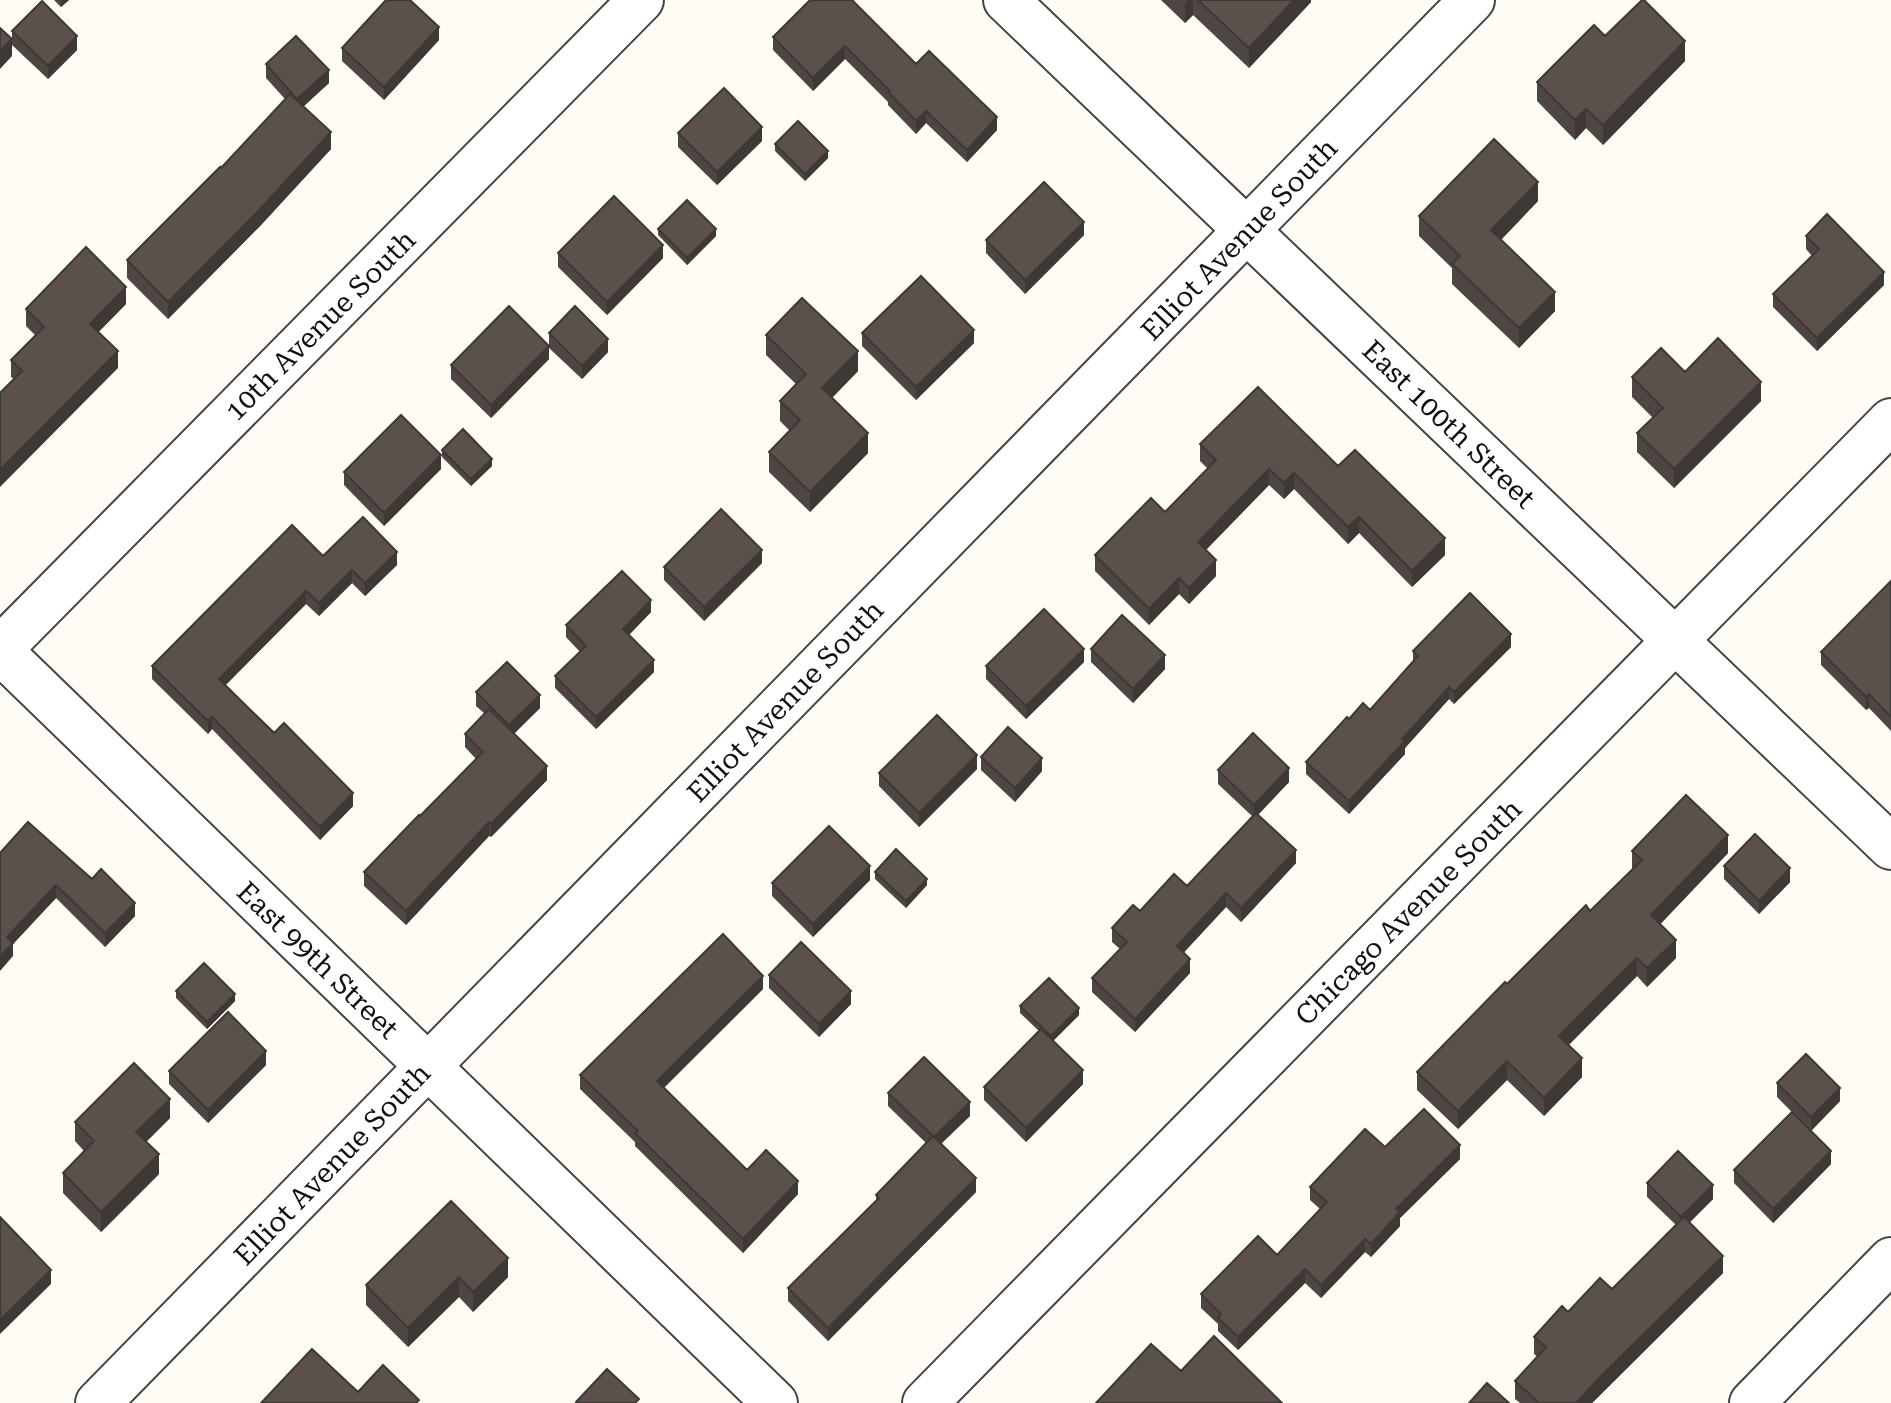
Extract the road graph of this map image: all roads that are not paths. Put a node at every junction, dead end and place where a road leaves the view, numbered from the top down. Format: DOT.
graph roads {
  1 [pos="641,0"];
  2 [pos="1006,0"];
  3 [pos="1472,0"];
  4 [pos="1247,230"];
  5 [pos="1891,421"];
  6 [pos="1675,640"];
  7 [pos="0,650"];
  8 [pos="1891,847"];
  9 [pos="428,1066"];
  10 [pos="1891,1260"];
  11 [pos="98,1403"];
  12 [pos="775,1403"];
  13 [pos="925,1403"];
  14 [pos="1752,1403"];
  1 -- 7 [label="street, 10th Avenue South"];
  2 -- 4 [label="street, East 100th Street"];
  3 -- 4 [label="street, Elliot Avenue South"];
  4 -- 6 [label="street, East 100th Street"];
  4 -- 9 [label="street, Elliot Avenue South"];
  5 -- 6 [label="street, Chicago Avenue South"];
  6 -- 8 [label="street, East 100th Street"];
  6 -- 13 [label="street, Chicago Avenue South"];
  7 -- 9 [label="street, East 99th Street"];
  9 -- 11 [label="street, Elliot Avenue South"];
  9 -- 12 [label="street, East 99th Street"];
  10 -- 14 [label="street"];
}
